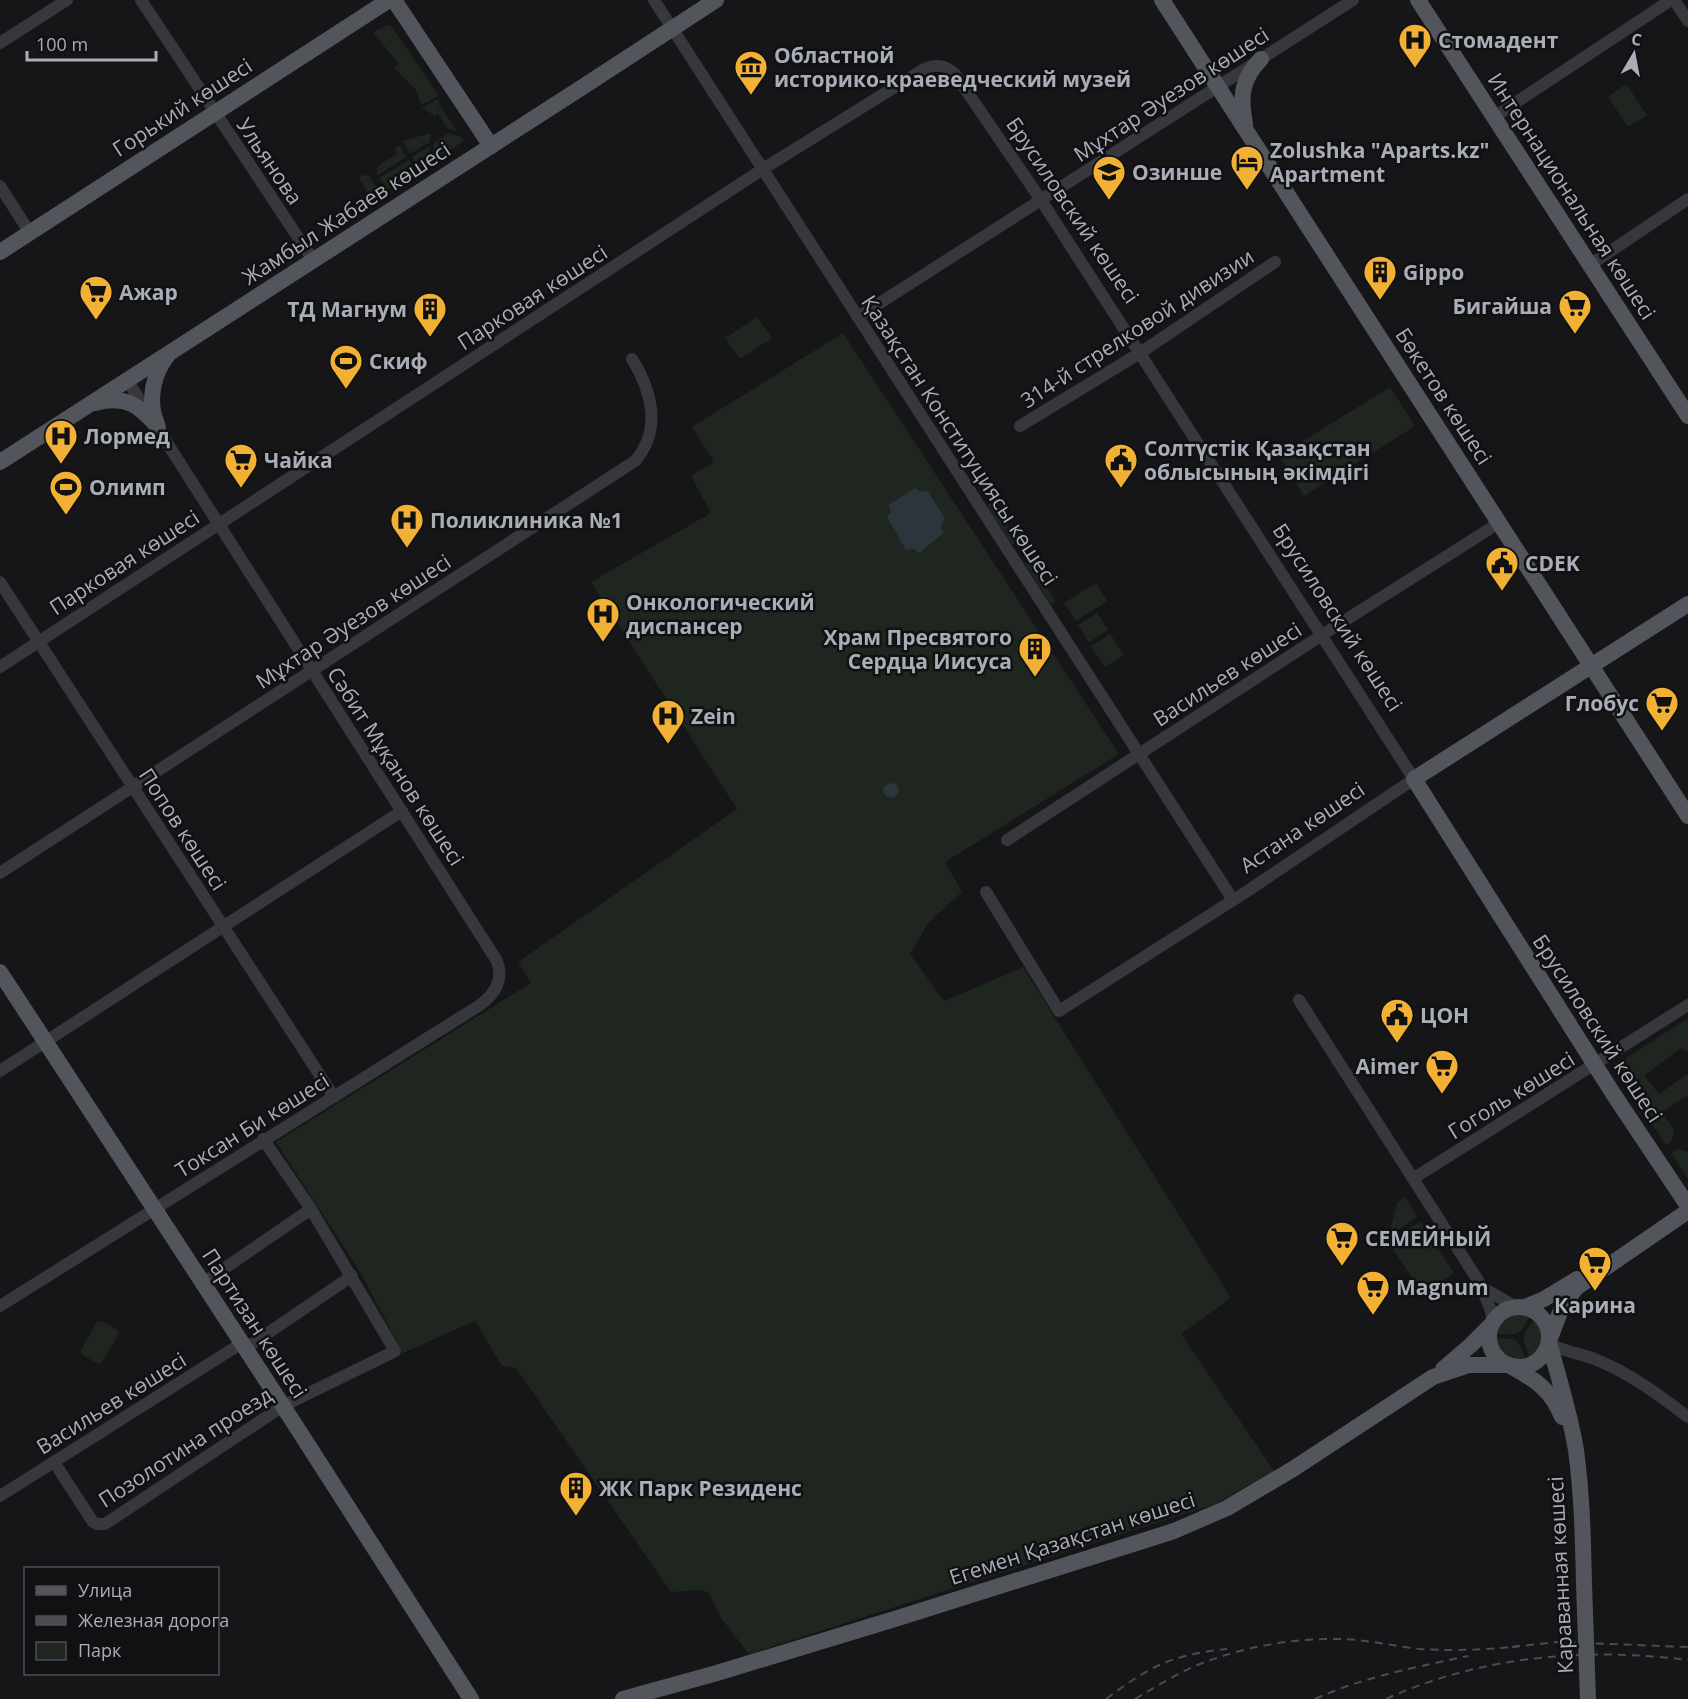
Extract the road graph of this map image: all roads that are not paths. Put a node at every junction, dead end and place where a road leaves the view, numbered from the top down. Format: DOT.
graph roads {
  1 [pos="67,0"];
  2 [pos="141,0"];
  3 [pos="389,0"];
  4 [pos="394,0"];
  5 [pos="654,0"];
  6 [pos="716,0"];
  7 [pos="1162,0"];
  8 [pos="1353,0"];
  9 [pos="1418,0"];
  10 [pos="1673,0"];
  11 [pos="1688,21"];
  12 [pos="672,28"];
  13 [pos="0,43"];
  14 [pos="1261,59"];
  15 [pos="937,65"];
  16 [pos="1218,87"];
  17 [pos="214,113"];
  18 [pos="1494,117"];
  19 [pos="1246,131"];
  20 [pos="491,146"];
  21 [pos="763,169"];
  22 [pos="0,186"];
  23 [pos="1041,200"];
  24 [pos="1688,200"];
  25 [pos="30,233"];
  26 [pos="0,252"];
  27 [pos="313,260"];
  28 [pos="1275,262"];
  29 [pos="1590,265"];
  30 [pos="858,317"];
  31 [pos="171,352"];
  32 [pos="1140,352"];
  33 [pos="632,359"];
  34 [pos="127,380"];
  35 [pos="85,406"];
  36 [pos="1688,416"];
  37 [pos="1020,426"];
  38 [pos="158,427"];
  39 [pos="0,462"];
  40 [pos="1499,523"];
  41 [pos="219,524"];
  42 [pos="0,582"];
  43 [pos="1688,604"];
  44 [pos="1322,635"];
  45 [pos="38,641"];
  46 [pos="0,666"];
  47 [pos="1591,666"];
  48 [pos="312,671"];
  49 [pos="1139,754"];
  50 [pos="1414,779"];
  51 [pos="133,787"];
  52 [pos="402,811"];
  53 [pos="1688,816"];
  54 [pos="1007,840"];
  55 [pos="0,873"];
  56 [pos="986,892"];
  57 [pos="1233,900"];
  58 [pos="224,927"];
  59 [pos="497,961"];
  60 [pos="0,972"];
  61 [pos="1299,1000"];
  62 [pos="1688,1005"];
  63 [pos="46,1042"];
  64 [pos="1595,1065"];
  65 [pos="0,1071"];
  66 [pos="334,1097"];
  67 [pos="263,1139"];
  68 [pos="1414,1178"];
  69 [pos="1688,1208"];
  70 [pos="155,1209"];
  71 [pos="311,1209"];
  72 [pos="1688,1224"];
  73 [pos="1649,1238"];
  74 [pos="352,1276"];
  75 [pos="203,1283"];
  76 [pos="1483,1288"];
  77 [pos="0,1306"];
  78 [pos="1520,1307"];
  79 [pos="1492,1323"];
  80 [pos="1549,1342"];
  81 [pos="244,1346"];
  82 [pos="1509,1365"];
  83 [pos="1433,1377"];
  84 [pos="283,1406"];
  85 [pos="1688,1417"];
  86 [pos="1575,1448"];
  87 [pos="54,1462"];
  88 [pos="0,1496"];
  89 [pos="471,1699"];
  90 [pos="623,1699"];
  91 [pos="1588,1699"];
  1 -- 13 [label="street"];
  2 -- 17 [label="street, Ульянова"];
  3 -- 17 [label="main road, Горький көшесі"];
  4 -- 20 [label="main road"];
  5 -- 12 [label="street, Қазақстан Конституциясы көшесі"];
  6 -- 12 [label="main road, Жамбыл Жабаев көшесі"];
  7 -- 16 [label="main road, Бөкетов көшесі"];
  8 -- 14 [label="street, Мұхтар Әуезов көшесі"];
  9 -- 18 [label="main road, Интернациональная көшесі"];
  10 -- 11 [label="street"];
  10 -- 18 [label="street"];
  12 -- 20 [label="main road, Жамбыл Жабаев көшесі"];
  12 -- 21 [label="street, Қазақстан Конституциясы көшесі"];
  14 -- 16 [label="street, Мұхтар Әуезов көшесі"];
  14 -- 19 [label="main road"];
  15 -- 21 [label="street, Парковая көшесі"];
  15 -- 23 [label="street, Брусиловский көшесі"];
  16 -- 19 [label="main road, Бөкетов көшесі"];
  16 -- 23 [label="street, Мұхтар Әуезов көшесі"];
  17 -- 25 [label="main road, Горький көшесі"];
  17 -- 27 [label="street, Ульянова"];
  18 -- 29 [label="main road, Интернациональная көшесі"];
  19 -- 40 [label="main road, Бөкетов көшесі"];
  20 -- 27 [label="main road, Жамбыл Жабаев көшесі"];
  21 -- 30 [label="street, Қазақстан Конституциясы көшесі"];
  21 -- 41 [label="street, Парковая көшесі"];
  22 -- 25 [label="street"];
  23 -- 30 [label="street, Мұхтар Әуезов көшесі"];
  23 -- 32 [label="street, Брусиловский көшесі"];
  24 -- 29 [label="street"];
  25 -- 26 [label="main road, Горький көшесі"];
  27 -- 31 [label="main road, Жамбыл Жабаев көшесі"];
  28 -- 32 [label="street, 314-й стрелковой дивизии"];
  29 -- 36 [label="main road, Интернациональная көшесі"];
  30 -- 49 [label="street, Қазақстан Конституциясы көшесі"];
  31 -- 34 [label="main road, Жамбыл Жабаев көшесі"];
  31 -- 38 [label="main road"];
  32 -- 37 [label="street, 314-й стрелковой дивизии"];
  32 -- 44 [label="street, Брусиловский көшесі"];
  33 -- 48 [label="street, Мұхтар Әуезов көшесі"];
  34 -- 35 [label="main road, Жамбыл Жабаев көшесі"];
  34 -- 38 [label="street, Сәбит Мұқанов көшесі"];
  35 -- 38 [label="main road"];
  35 -- 39 [label="main road, Жамбыл Жабаев көшесі"];
  38 -- 41 [label="street, Сәбит Мұқанов көшесі"];
  40 -- 44 [label="street, Васильев көшесі"];
  40 -- 47 [label="main road, Бөкетов көшесі"];
  41 -- 45 [label="street, Парковая көшесі"];
  41 -- 48 [label="street, Сәбит Мұқанов көшесі"];
  42 -- 45 [label="street, Попов көшесі"];
  43 -- 47 [label="main road, Астана көшесі"];
  44 -- 49 [label="street, Васильев көшесі"];
  44 -- 50 [label="street, Брусиловский көшесі"];
  45 -- 46 [label="street, Парковая көшесі"];
  45 -- 51 [label="street, Попов көшесі"];
  47 -- 50 [label="main road, Астана көшесі"];
  47 -- 53 [label="main road, Бөкетов көшесі"];
  48 -- 51 [label="street, Мұхтар Әуезов көшесі"];
  48 -- 52 [label="street, Сәбит Мұқанов көшесі"];
  49 -- 54 [label="street, Васильев көшесі"];
  49 -- 57 [label="street, Қазақстан Конституциясы көшесі"];
  50 -- 57 [label="street, Астана көшесі"];
  50 -- 64 [label="main road, Брусиловский көшесі"];
  51 -- 55 [label="street, Мұхтар Әуезов көшесі"];
  51 -- 58 [label="street, Попов көшесі"];
  52 -- 58 [label="street"];
  52 -- 59 [label="street, Сәбит Мұқанов көшесі"];
  56 -- 57 [label="street, Астана көшесі"];
  58 -- 63 [label="street"];
  58 -- 66 [label="street, Попов көшесі"];
  59 -- 66 [label="street, Токсан Би көшесі"];
  60 -- 63 [label="main road, Партизан көшесі"];
  61 -- 68 [label="street"];
  62 -- 64 [label="street, Гоголь көшесі"];
  63 -- 65 [label="street"];
  63 -- 70 [label="main road, Партизан көшесі"];
  64 -- 68 [label="street, Гоголь көшесі"];
  64 -- 69 [label="main road, Брусиловский көшесі"];
  66 -- 67 [label="street, Токсан Би көшесі"];
  67 -- 70 [label="street, Токсан Би көшесі"];
  67 -- 71 [label="street"];
  68 -- 76 [label="street"];
  69 -- 73 [label="main road"];
  69 -- 78 [label="main road"];
  70 -- 75 [label="main road, Партизан көшесі"];
  70 -- 77 [label="street, Токсан Би көшесі"];
  71 -- 74 [label="street"];
  71 -- 75 [label="street"];
  72 -- 73 [label="main road"];
  73 -- 80 [label="main road"];
  74 -- 81 [label="street, Васильев көшесі"];
  74 -- 84 [label="street, Позолотина проезд"];
  75 -- 81 [label="main road, Партизан көшесі"];
  76 -- 78 [label="street"];
  76 -- 79 [label="street"];
  78 -- 79 [label="main road"];
  78 -- 80 [label="main road"];
  79 -- 82 [label="main road"];
  79 -- 83 [label="main road"];
  80 -- 82 [label="main road"];
  80 -- 85 [label="street"];
  80 -- 86 [label="main road, Караванная көшесі"];
  81 -- 84 [label="main road, Партизан көшесі"];
  81 -- 87 [label="street, Васильев көшесі"];
  82 -- 83 [label="main road, Егемен Қазақстан көшесі"];
  82 -- 86 [label="main road, Караванная көшесі"];
  83 -- 90 [label="main road, Егемен Қазақстан көшесі"];
  84 -- 87 [label="street, Позолотина проезд"];
  84 -- 89 [label="main road, Партизан көшесі"];
  86 -- 91 [label="main road, Караванная көшесі, bridge"];
  87 -- 88 [label="street, Васильев көшесі"];
}
